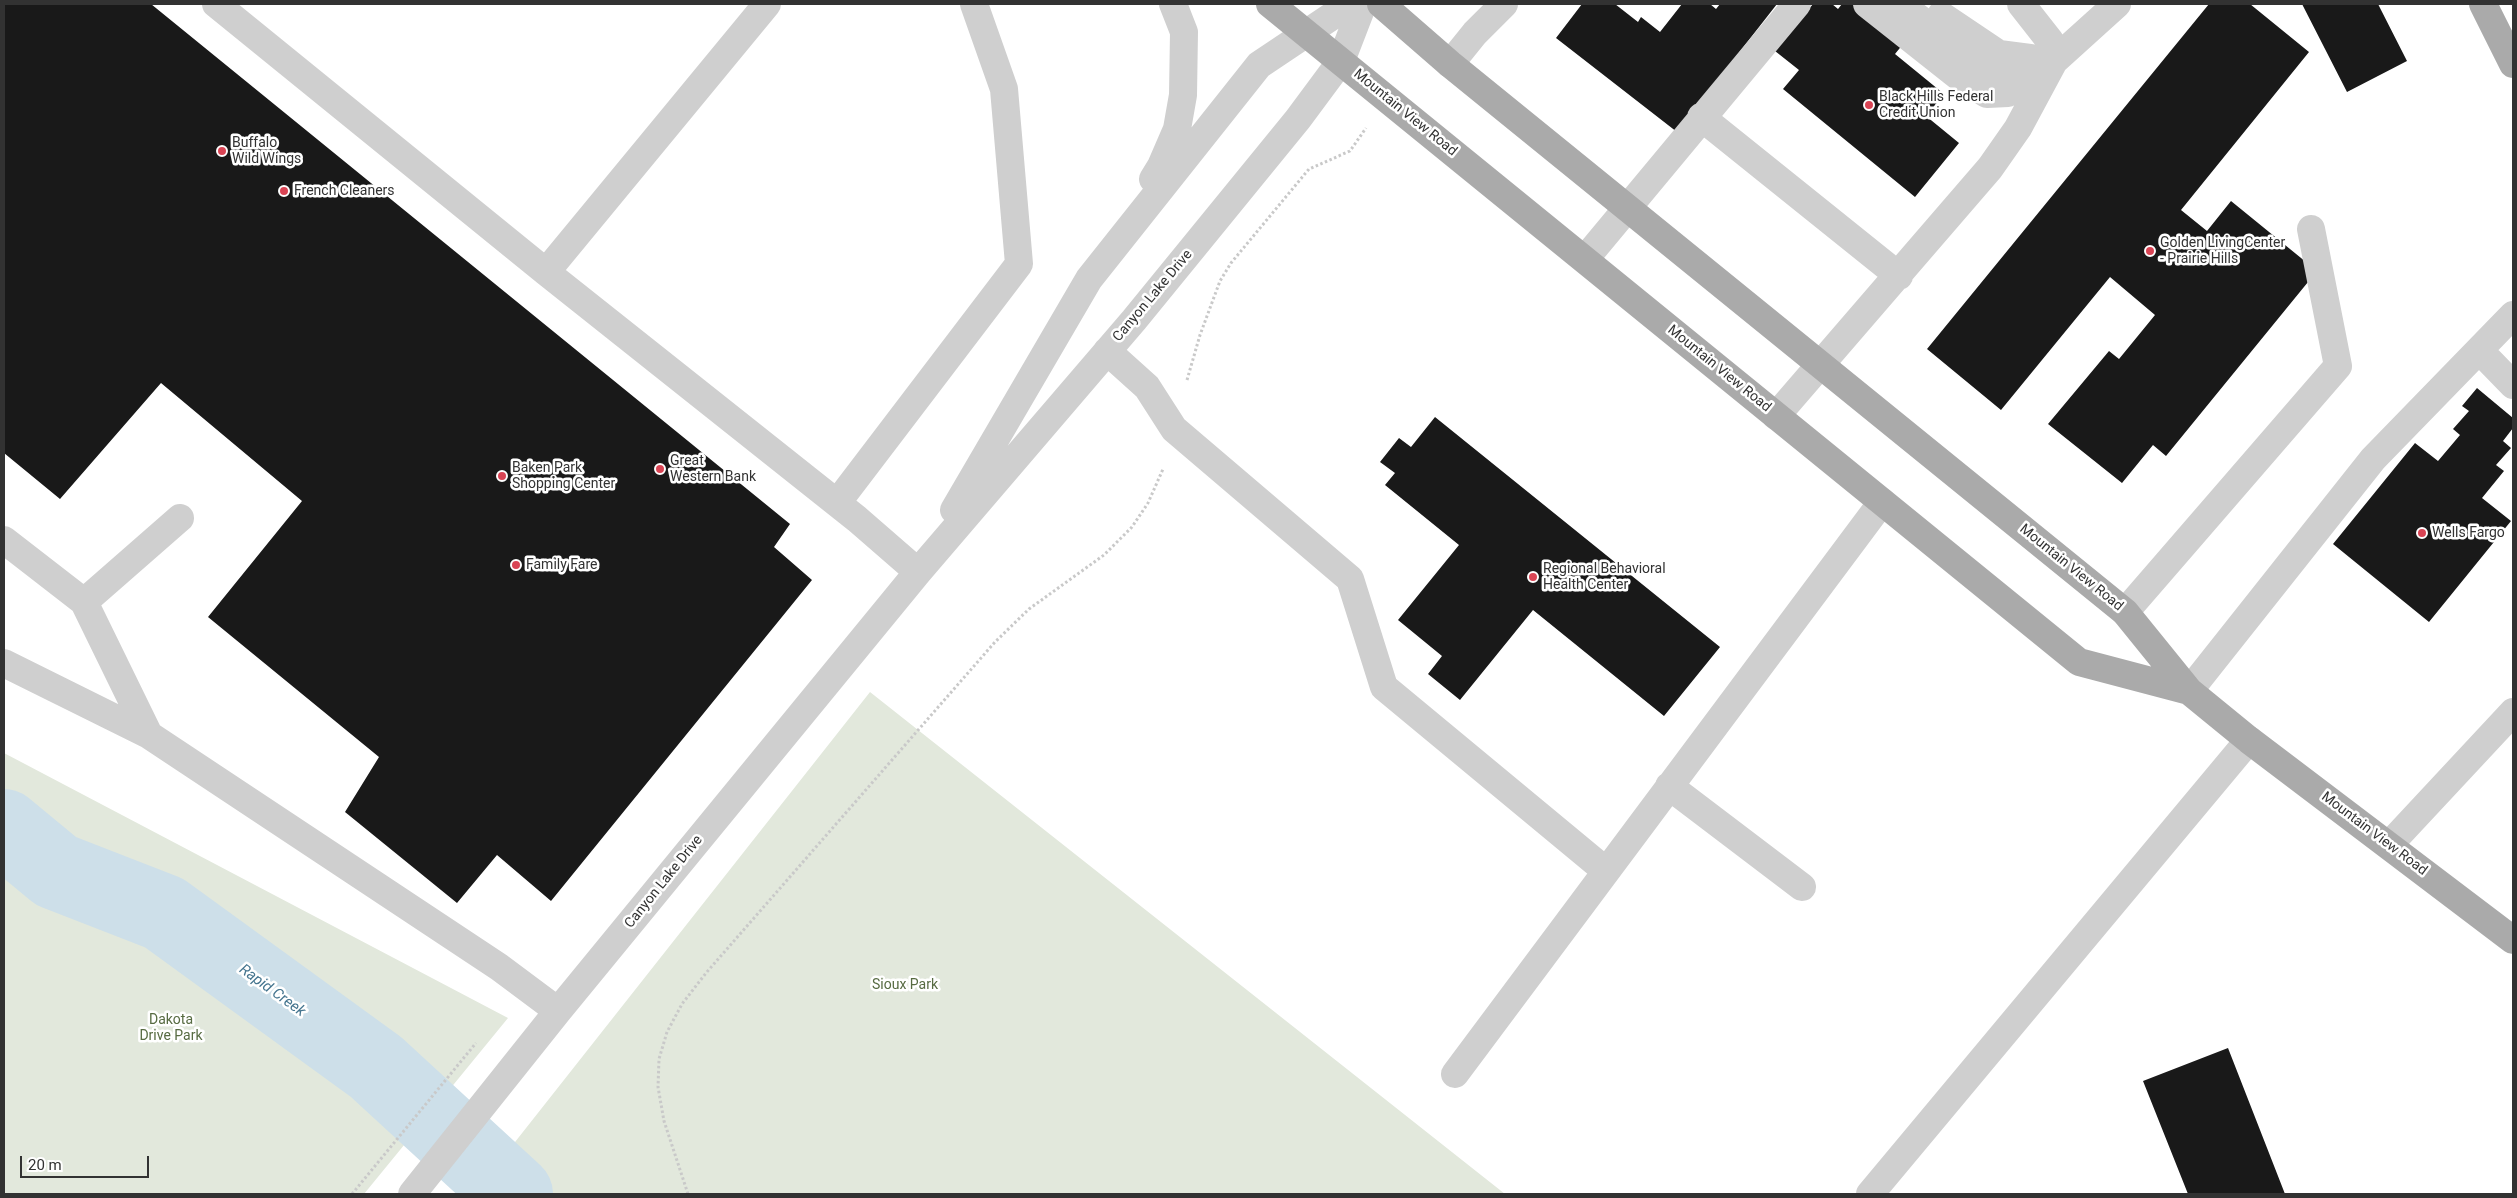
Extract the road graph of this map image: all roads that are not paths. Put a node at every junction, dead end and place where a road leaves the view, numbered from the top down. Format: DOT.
graph roads {
  1 [pos="216,4"];
  2 [pos="767,4"];
  3 [pos="974,4"];
  4 [pos="1173,4"];
  5 [pos="1270,4"];
  6 [pos="1350,4"];
  7 [pos="1363,4"];
  8 [pos="1381,4"];
  9 [pos="1504,4"];
  10 [pos="1797,4"];
  11 [pos="1867,4"];
  12 [pos="1900,4"];
  13 [pos="1927,4"];
  14 [pos="1955,4"];
  15 [pos="2021,4"];
  16 [pos="2117,4"];
  17 [pos="2483,4"];
  18 [pos="1306,34"];
  19 [pos="1341,61"];
  20 [pos="2054,61"];
  21 [pos="1450,64"];
  22 [pos="2513,64"];
  23 [pos="1701,118"];
  24 [pos="1628,206"];
  25 [pos="2311,229"];
  26 [pos="1585,259"];
  27 [pos="546,272"];
  28 [pos="1899,276"];
  29 [pos="1089,279"];
  30 [pos="2513,315"];
  31 [pos="2479,350"];
  32 [pos="1107,351"];
  33 [pos="1822,365"];
  34 [pos="2513,385"];
  35 [pos="1776,416"];
  36 [pos="1882,502"];
  37 [pos="837,504"];
  38 [pos="180,518"];
  39 [pos="4,540"];
  40 [pos="918,572"];
  41 [pos="84,602"];
  42 [pos="2125,612"];
  43 [pos="4,663"];
  44 [pos="2189,691"];
  45 [pos="2513,712"];
  46 [pos="149,735"];
  47 [pos="2249,740"];
  48 [pos="1669,786"];
  49 [pos="2388,845"];
  50 [pos="1606,870"];
  51 [pos="1802,887"];
  52 [pos="2513,940"];
  53 [pos="558,1011"];
  54 [pos="1455,1074"];
  55 [pos="412,1194"];
  56 [pos="1870,1194"];
  1 -- 27 [label="street"];
  2 -- 27 [label="street"];
  3 -- 37 [label="street"];
  4 -- 29 [label="street"];
  5 -- 18 [label="main road, Mountain View Road"];
  6 -- 18 [label="street, Canyon Lake Drive"];
  7 -- 19 [label="street, Canyon Lake Drive"];
  8 -- 21 [label="main road, Mountain View Road"];
  9 -- 21 [label="street"];
  10 -- 23 [label="street"];
  11 -- 20 [label="street"];
  12 -- 20 [label="street"];
  13 -- 20 [label="street"];
  14 -- 20 [label="street"];
  15 -- 20 [label="street"];
  16 -- 20 [label="street"];
  17 -- 22 [label="main road"];
  18 -- 19 [label="main road, Mountain View Road"];
  18 -- 29 [label="street, Canyon Lake Drive"];
  19 -- 26 [label="main road, Mountain View Road"];
  19 -- 32 [label="street, Canyon Lake Drive"];
  20 -- 28 [label="street"];
  21 -- 24 [label="main road, Mountain View Road"];
  23 -- 24 [label="street"];
  23 -- 28 [label="street"];
  24 -- 26 [label="street"];
  24 -- 33 [label="main road, Mountain View Road"];
  25 -- 42 [label="street"];
  26 -- 35 [label="main road, Mountain View Road"];
  27 -- 37 [label="street"];
  28 -- 33 [label="street"];
  29 -- 40 [label="street, Canyon Lake Drive"];
  30 -- 31 [label="street"];
  31 -- 34 [label="street"];
  31 -- 44 [label="street"];
  32 -- 40 [label="street, Canyon Lake Drive"];
  32 -- 50 [label="street"];
  33 -- 35 [label="street"];
  33 -- 42 [label="main road, Mountain View Road"];
  35 -- 36 [label="main road, Mountain View Road"];
  36 -- 44 [label="main road, Mountain View Road"];
  36 -- 48 [label="street"];
  37 -- 40 [label="street"];
  38 -- 41 [label="street"];
  39 -- 41 [label="street"];
  40 -- 53 [label="street, Canyon Lake Drive"];
  41 -- 46 [label="street"];
  42 -- 44 [label="main road, Mountain View Road"];
  43 -- 46 [label="street"];
  44 -- 47 [label="main road, Mountain View Road"];
  45 -- 49 [label="street"];
  46 -- 53 [label="street"];
  47 -- 49 [label="main road, Mountain View Road"];
  47 -- 56 [label="street"];
  48 -- 50 [label="street"];
  48 -- 51 [label="street"];
  49 -- 52 [label="main road, Mountain View Road"];
  50 -- 54 [label="street"];
  53 -- 55 [label="street, Canyon Lake Drive"];
}
